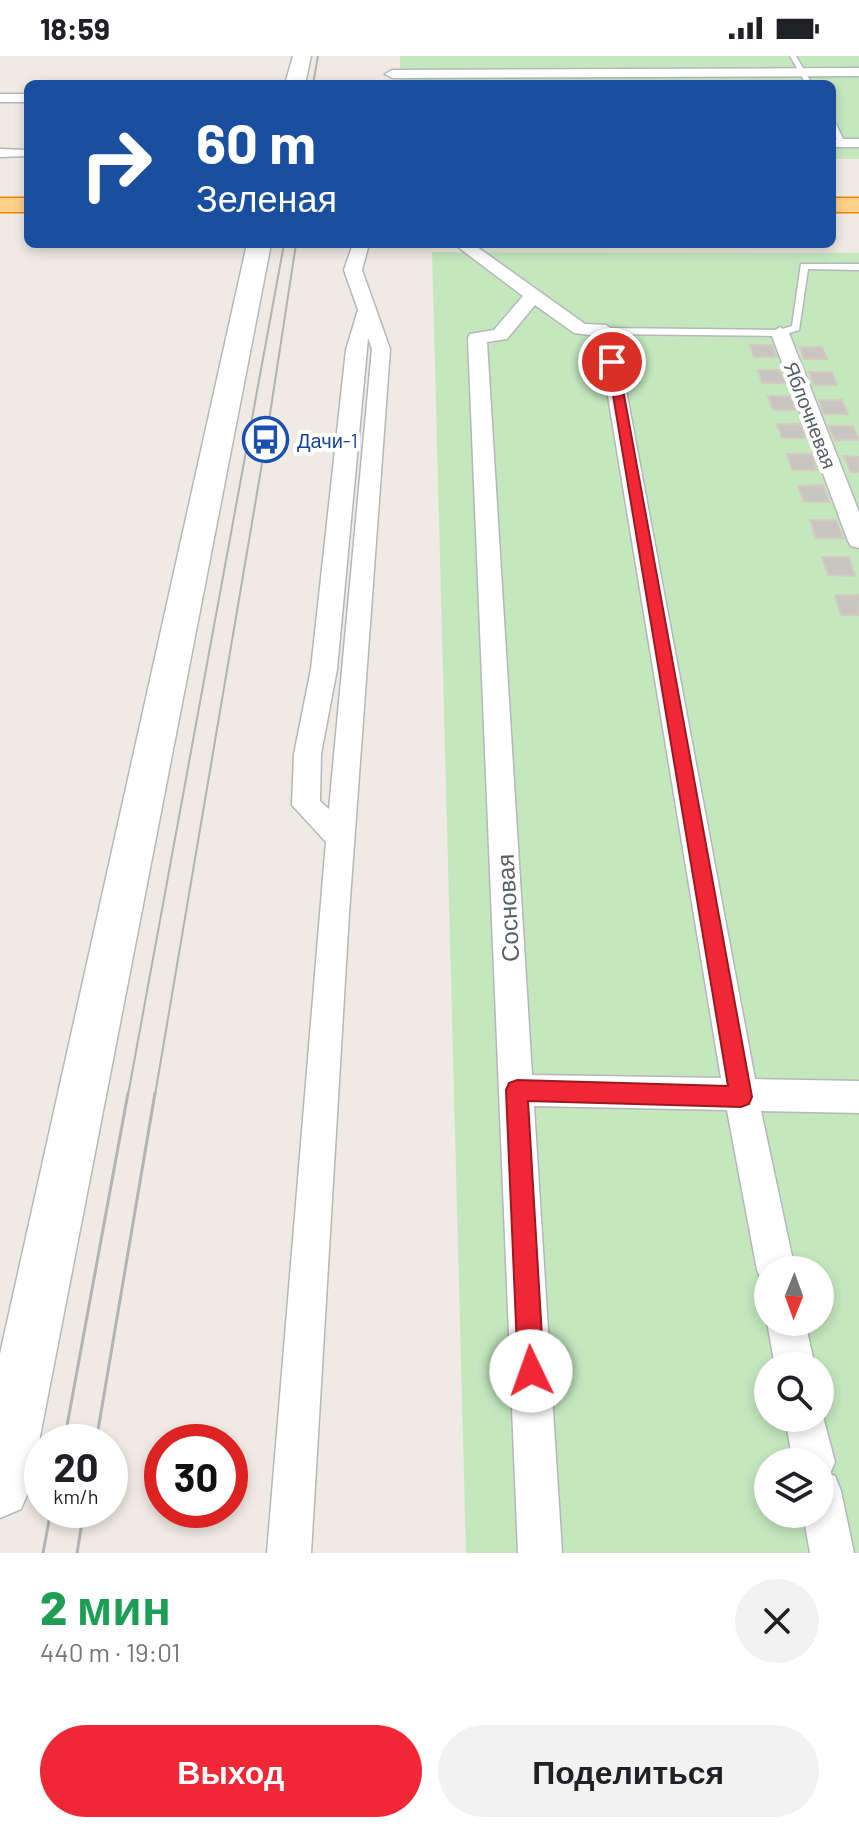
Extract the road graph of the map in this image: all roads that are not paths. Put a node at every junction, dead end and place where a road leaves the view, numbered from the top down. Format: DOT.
graph roads {
  1 [pos="302,56"];
  2 [pos="395,56"];
  3 [pos="793,56"];
  4 [pos="859,72"];
  5 [pos="805,78"];
  6 [pos="391,79"];
  7 [pos="296,80"];
  8 [pos="0,98"];
  9 [pos="24,98"];
  10 [pos="0,153"];
  11 [pos="24,153"];
  12 [pos="0,205"];
  13 [pos="24,205"];
  14 [pos="836,205"];
  15 [pos="859,205"];
  16 [pos="258,248"];
  17 [pos="360,248"];
  18 [pos="491,254"];
  19 [pos="859,267"];
  20 [pos="533,295"];
  21 [pos="367,310"];
  22 [pos="606,331"];
  23 [pos="780,333"];
  24 [pos="859,541"];
  25 [pos="340,838"];
  26 [pos="517,1090"];
  27 [pos="741,1097"];
  28 [pos="859,1097"];
  29 [pos="773,1256"];
  30 [pos="0,1488"];
  31 [pos="827,1528"];
  32 [pos="289,1553"];
  33 [pos="540,1553"];
  34 [pos="832,1553"];
  1 -- 7 [label="street"];
  2 -- 6 [label="street"];
  3 -- 5 [label="lane"];
  4 -- 5 [label="street"];
  5 -- 6 [label="street"];
  8 -- 9 [label="street"];
  10 -- 11 [label="street"];
  12 -- 13 [label="highway"];
  14 -- 15 [label="highway"];
  16 -- 30 [label="street"];
  17 -- 21 [label="street"];
  18 -- 20 [label="street"];
  19 -- 23 [label="lane"];
  20 -- 22 [label="street"];
  20 -- 26 [label="street, Сосновая"];
  21 -- 25 [label="street"];
  21 -- 25 [label="street"];
  22 -- 23 [label="lane"];
  22 -- 27 [label="street"];
  23 -- 24 [label="street, Яблочневая"];
  25 -- 32 [label="street"];
  26 -- 27 [label="street"];
  26 -- 33 [label="street, Сосновая"];
  27 -- 28 [label="street"];
  27 -- 29 [label="street"];
  31 -- 34 [label="street"];
}
